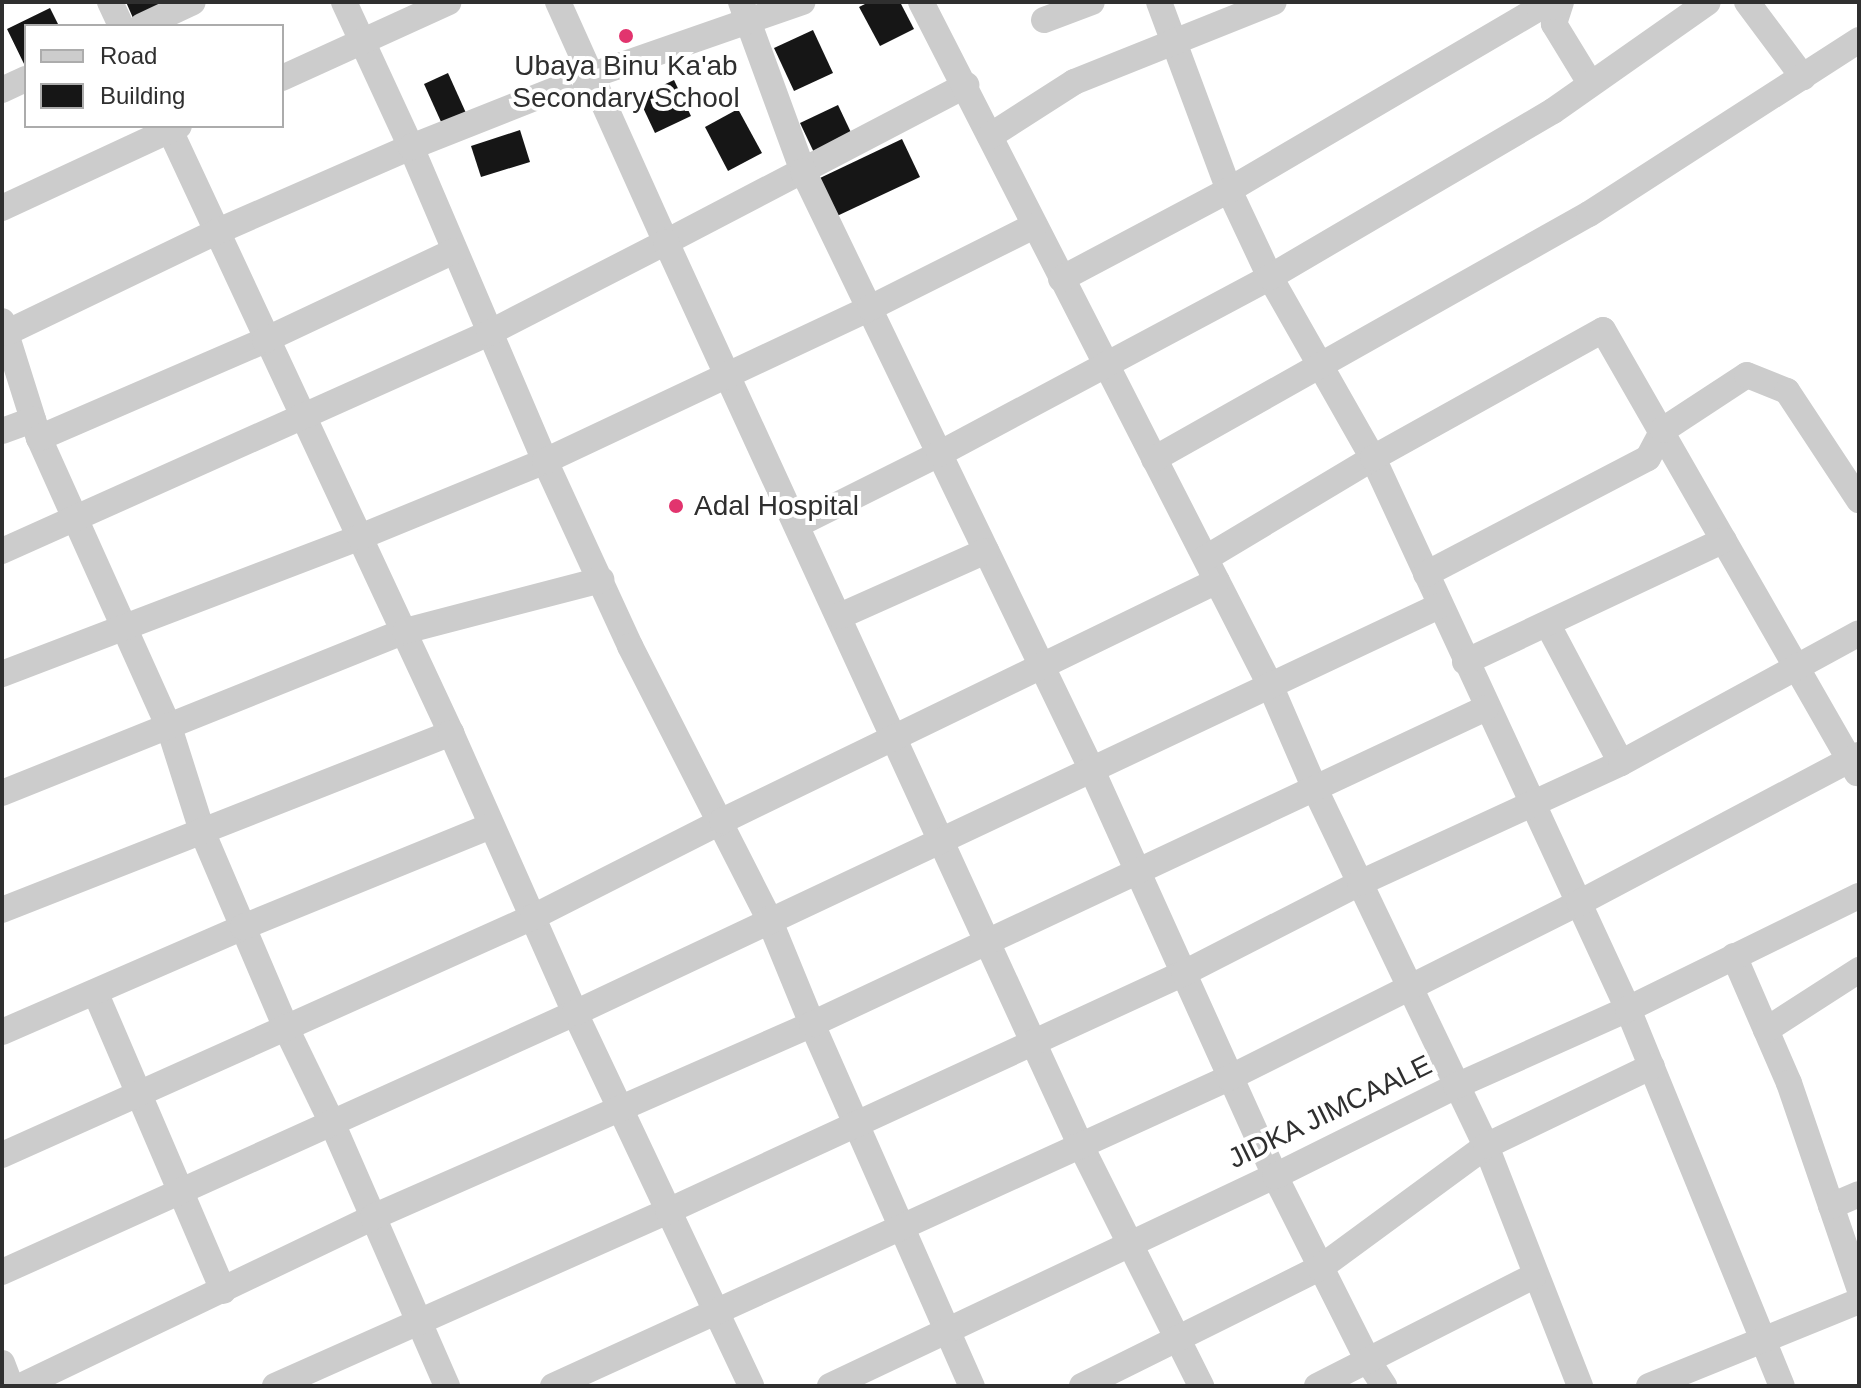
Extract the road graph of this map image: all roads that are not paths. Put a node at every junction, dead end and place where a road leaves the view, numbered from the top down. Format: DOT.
graph roads {
  1 [pos="110,2"];
  2 [pos="193,2"];
  3 [pos="344,2"];
  4 [pos="449,2"];
  5 [pos="558,2"];
  6 [pos="803,2"];
  7 [pos="921,2"];
  8 [pos="1092,2"];
  9 [pos="1159,2"];
  10 [pos="1274,2"];
  11 [pos="1708,2"];
  12 [pos="1747,2"];
  13 [pos="1559,4"];
  14 [pos="745,12"];
  15 [pos="1044,20"];
  16 [pos="120,24"];
  17 [pos="146,24"];
  18 [pos="1859,40"];
  19 [pos="361,42"];
  20 [pos="1174,44"];
  21 [pos="590,76"];
  22 [pos="284,77"];
  23 [pos="1803,77"];
  24 [pos="24,80"];
  25 [pos="1590,83"];
  26 [pos="966,85"];
  27 [pos="2,90"];
  28 [pos="170,128"];
  29 [pos="172,128"];
  30 [pos="990,136"];
  31 [pos="411,147"];
  32 [pos="803,171"];
  33 [pos="1229,190"];
  34 [pos="2,208"];
  35 [pos="1034,226"];
  36 [pos="216,232"];
  37 [pos="666,242"];
  38 [pos="454,251"];
  39 [pos="1270,277"];
  40 [pos="1061,279"];
  41 [pos="870,308"];
  42 [pos="4,327"];
  43 [pos="489,333"];
  44 [pos="265,340"];
  45 [pos="1104,366"];
  46 [pos="1319,367"];
  47 [pos="727,376"];
  48 [pos="302,418"];
  49 [pos="36,429"];
  50 [pos="1663,430"];
  51 [pos="2,431"];
  52 [pos="939,454"];
  53 [pos="1373,458"];
  54 [pos="1154,459"];
  55 [pos="545,461"];
  56 [pos="1859,500"];
  57 [pos="79,518"];
  58 [pos="797,525"];
  59 [pos="360,537"];
  60 [pos="1724,540"];
  61 [pos="2,551"];
  62 [pos="986,551"];
  63 [pos="1211,570"];
  64 [pos="1426,574"];
  65 [pos="601,580"];
  66 [pos="1439,606"];
  67 [pos="840,616"];
  68 [pos="1548,625"];
  69 [pos="125,628"];
  70 [pos="405,631"];
  71 [pos="1859,633"];
  72 [pos="1465,662"];
  73 [pos="1795,667"];
  74 [pos="1042,668"];
  75 [pos="2,674"];
  76 [pos="1270,685"];
  77 [pos="1486,708"];
  78 [pos="169,727"];
  79 [pos="451,733"];
  80 [pos="895,738"];
  81 [pos="1621,763"];
  82 [pos="1856,764"];
  83 [pos="1091,768"];
  84 [pos="1315,789"];
  85 [pos="2,793"];
  86 [pos="1533,805"];
  87 [pos="722,821"];
  88 [pos="490,826"];
  89 [pos="202,831"];
  90 [pos="941,841"];
  91 [pos="1136,872"];
  92 [pos="1360,883"];
  93 [pos="1859,896"];
  94 [pos="1579,903"];
  95 [pos="2,910"];
  96 [pos="533,917"];
  97 [pos="769,919"];
  98 [pos="243,927"];
  99 [pos="986,940"];
  100 [pos="1734,956"];
  101 [pos="1859,970"];
  102 [pos="1184,973"];
  103 [pos="1410,985"];
  104 [pos="96,994"];
  105 [pos="1628,1009"];
  106 [pos="575,1013"];
  107 [pos="812,1024"];
  108 [pos="285,1026"];
  109 [pos="1766,1030"];
  110 [pos="2,1032"];
  111 [pos="1033,1043"];
  112 [pos="1652,1066"];
  113 [pos="1229,1078"];
  114 [pos="1456,1086"];
  115 [pos="137,1094"];
  116 [pos="623,1108"];
  117 [pos="857,1124"];
  118 [pos="333,1125"];
  119 [pos="1080,1144"];
  120 [pos="1486,1146"];
  121 [pos="2,1155"];
  122 [pos="1275,1176"];
  123 [pos="181,1193"];
  124 [pos="1859,1194"];
  125 [pos="1831,1206"];
  126 [pos="668,1211"];
  127 [pos="373,1217"];
  128 [pos="902,1227"];
  129 [pos="1129,1244"];
  130 [pos="1320,1268"];
  131 [pos="2,1272"];
  132 [pos="1534,1276"];
  133 [pos="1859,1287"];
  134 [pos="223,1291"];
  135 [pos="1859,1301"];
  136 [pos="716,1310"];
  137 [pos="418,1323"];
  138 [pos="950,1331"];
  139 [pos="1179,1338"];
  140 [pos="1764,1338"];
  141 [pos="1368,1361"];
  142 [pos="2,1363"];
  143 [pos="1709,1374"];
  144 [pos="283,1384"];
  145 [pos="1085,1385"];
  146 [pos="11,1386"];
  147 [pos="21,1386"];
  148 [pos="447,1386"];
  149 [pos="553,1386"];
  150 [pos="751,1386"];
  151 [pos="830,1386"];
  152 [pos="972,1386"];
  153 [pos="1201,1386"];
  154 [pos="1317,1386"];
  155 [pos="1384,1386"];
  156 [pos="1580,1386"];
  157 [pos="1649,1386"];
  158 [pos="1782,1386"];
  1 -- 16 [label="street"];
  2 -- 17 [label="street"];
  3 -- 19 [label="street"];
  4 -- 19 [label="street"];
  5 -- 21 [label="street"];
  6 -- 14 [label="street"];
  7 -- 26 [label="street"];
  8 -- 15 [label="street"];
  9 -- 20 [label="street"];
  10 -- 20 [label="street"];
  11 -- 25 [label="street"];
  12 -- 23 [label="street"];
  13 -- 25 [label="street"];
  13 -- 33 [label="street"];
  14 -- 21 [label="street"];
  14 -- 32 [label="street"];
  18 -- 23 [label="street"];
  19 -- 22 [label="street"];
  19 -- 31 [label="street"];
  20 -- 30 [label="street"];
  20 -- 33 [label="street"];
  21 -- 31 [label="street"];
  21 -- 37 [label="street"];
  23 -- 46 [label="street"];
  24 -- 27 [label="street"];
  25 -- 39 [label="street"];
  26 -- 30 [label="street"];
  26 -- 32 [label="street"];
  28 -- 34 [label="street"];
  29 -- 36 [label="street"];
  30 -- 35 [label="street"];
  31 -- 36 [label="street"];
  31 -- 38 [label="street"];
  32 -- 37 [label="street"];
  32 -- 41 [label="street"];
  33 -- 39 [label="street"];
  33 -- 40 [label="street"];
  35 -- 40 [label="street"];
  35 -- 41 [label="street"];
  36 -- 42 [label="street"];
  36 -- 44 [label="street"];
  37 -- 43 [label="street"];
  37 -- 47 [label="street"];
  38 -- 43 [label="street"];
  38 -- 44 [label="street"];
  39 -- 45 [label="street"];
  39 -- 46 [label="street"];
  40 -- 45 [label="street"];
  41 -- 47 [label="street"];
  41 -- 52 [label="street"];
  42 -- 49 [label="street"];
  43 -- 48 [label="street"];
  43 -- 55 [label="street"];
  44 -- 48 [label="street"];
  44 -- 49 [label="street"];
  45 -- 52 [label="street"];
  45 -- 54 [label="street"];
  46 -- 53 [label="street"];
  46 -- 54 [label="street"];
  47 -- 55 [label="street"];
  47 -- 58 [label="street"];
  48 -- 57 [label="street"];
  48 -- 59 [label="street"];
  49 -- 51 [label="street"];
  49 -- 57 [label="street"];
  50 -- 53 [label="street"];
  50 -- 56 [label="street"];
  50 -- 60 [label="street"];
  50 -- 64 [label="street"];
  52 -- 58 [label="street"];
  52 -- 62 [label="street"];
  53 -- 63 [label="street"];
  53 -- 64 [label="street"];
  54 -- 63 [label="street"];
  55 -- 59 [label="street"];
  55 -- 65 [label="street"];
  57 -- 61 [label="street"];
  57 -- 69 [label="street"];
  58 -- 67 [label="street"];
  59 -- 69 [label="street"];
  59 -- 70 [label="street"];
  60 -- 68 [label="street"];
  60 -- 73 [label="street"];
  62 -- 67 [label="street"];
  62 -- 74 [label="street"];
  63 -- 74 [label="street"];
  63 -- 76 [label="street"];
  64 -- 66 [label="street"];
  65 -- 70 [label="street"];
  65 -- 87 [label="street"];
  66 -- 72 [label="street"];
  66 -- 76 [label="street"];
  67 -- 80 [label="street"];
  68 -- 72 [label="street"];
  68 -- 81 [label="street"];
  69 -- 75 [label="street"];
  69 -- 78 [label="street"];
  70 -- 78 [label="street"];
  70 -- 79 [label="street"];
  71 -- 73 [label="street"];
  72 -- 77 [label="street"];
  73 -- 81 [label="street"];
  73 -- 82 [label="street"];
  74 -- 80 [label="street"];
  74 -- 83 [label="street"];
  76 -- 83 [label="street"];
  76 -- 84 [label="street"];
  77 -- 84 [label="street"];
  77 -- 86 [label="street"];
  78 -- 85 [label="street"];
  78 -- 89 [label="street"];
  79 -- 88 [label="street"];
  79 -- 89 [label="street"];
  80 -- 87 [label="street"];
  80 -- 90 [label="street"];
  81 -- 86 [label="street"];
  82 -- 94 [label="street"];
  83 -- 90 [label="street"];
  83 -- 91 [label="street"];
  84 -- 91 [label="street"];
  84 -- 92 [label="street"];
  86 -- 92 [label="street"];
  86 -- 94 [label="street"];
  87 -- 96 [label="street"];
  87 -- 97 [label="street"];
  88 -- 96 [label="street"];
  88 -- 98 [label="street"];
  89 -- 95 [label="street"];
  89 -- 98 [label="street"];
  90 -- 97 [label="street"];
  90 -- 99 [label="street"];
  91 -- 99 [label="street"];
  91 -- 102 [label="street"];
  92 -- 102 [label="street"];
  92 -- 103 [label="street"];
  93 -- 100 [label="street, JIDKA JIMCAALE"];
  94 -- 103 [label="street"];
  94 -- 105 [label="street"];
  96 -- 106 [label="street"];
  96 -- 108 [label="street"];
  97 -- 106 [label="street"];
  97 -- 107 [label="street"];
  98 -- 104 [label="street"];
  98 -- 108 [label="street"];
  99 -- 107 [label="street"];
  99 -- 111 [label="street"];
  100 -- 105 [label="street, JIDKA JIMCAALE"];
  100 -- 109 [label="street"];
  101 -- 109 [label="street"];
  102 -- 111 [label="street"];
  102 -- 113 [label="street"];
  103 -- 113 [label="street"];
  103 -- 114 [label="street"];
  104 -- 110 [label="street"];
  104 -- 115 [label="street"];
  105 -- 112 [label="street"];
  105 -- 114 [label="street, JIDKA JIMCAALE"];
  106 -- 116 [label="street"];
  106 -- 118 [label="street"];
  107 -- 116 [label="street"];
  107 -- 117 [label="street"];
  108 -- 115 [label="street"];
  108 -- 118 [label="street"];
  109 -- 125 [label="street"];
  111 -- 117 [label="street"];
  111 -- 119 [label="street"];
  112 -- 120 [label="street"];
  112 -- 140 [label="street"];
  113 -- 119 [label="street"];
  113 -- 122 [label="street"];
  114 -- 120 [label="street"];
  114 -- 122 [label="street, JIDKA JIMCAALE"];
  115 -- 121 [label="street"];
  115 -- 123 [label="street"];
  116 -- 126 [label="street"];
  116 -- 127 [label="street"];
  117 -- 126 [label="street"];
  117 -- 128 [label="street"];
  118 -- 123 [label="street"];
  118 -- 127 [label="street"];
  119 -- 128 [label="street"];
  119 -- 129 [label="street"];
  120 -- 130 [label="street"];
  120 -- 132 [label="street"];
  122 -- 129 [label="street, JIDKA JIMCAALE"];
  122 -- 130 [label="street"];
  123 -- 131 [label="street"];
  123 -- 134 [label="street"];
  124 -- 125 [label="street"];
  125 -- 133 [label="street"];
  126 -- 136 [label="street"];
  126 -- 137 [label="street"];
  127 -- 134 [label="street"];
  127 -- 137 [label="street"];
  128 -- 136 [label="street"];
  128 -- 138 [label="street"];
  129 -- 138 [label="street, JIDKA JIMCAALE"];
  129 -- 139 [label="street"];
  130 -- 139 [label="street"];
  130 -- 141 [label="street"];
  132 -- 141 [label="street"];
  132 -- 156 [label="street"];
  134 -- 147 [label="street"];
  135 -- 140 [label="street"];
  136 -- 149 [label="street"];
  136 -- 150 [label="street"];
  137 -- 144 [label="street"];
  137 -- 148 [label="street"];
  138 -- 151 [label="street, JIDKA JIMCAALE"];
  138 -- 152 [label="street"];
  139 -- 145 [label="street"];
  139 -- 153 [label="street"];
  140 -- 143 [label="street"];
  140 -- 158 [label="street"];
  141 -- 154 [label="street"];
  141 -- 155 [label="street"];
  142 -- 146 [label="street"];
  143 -- 157 [label="street"];
}
